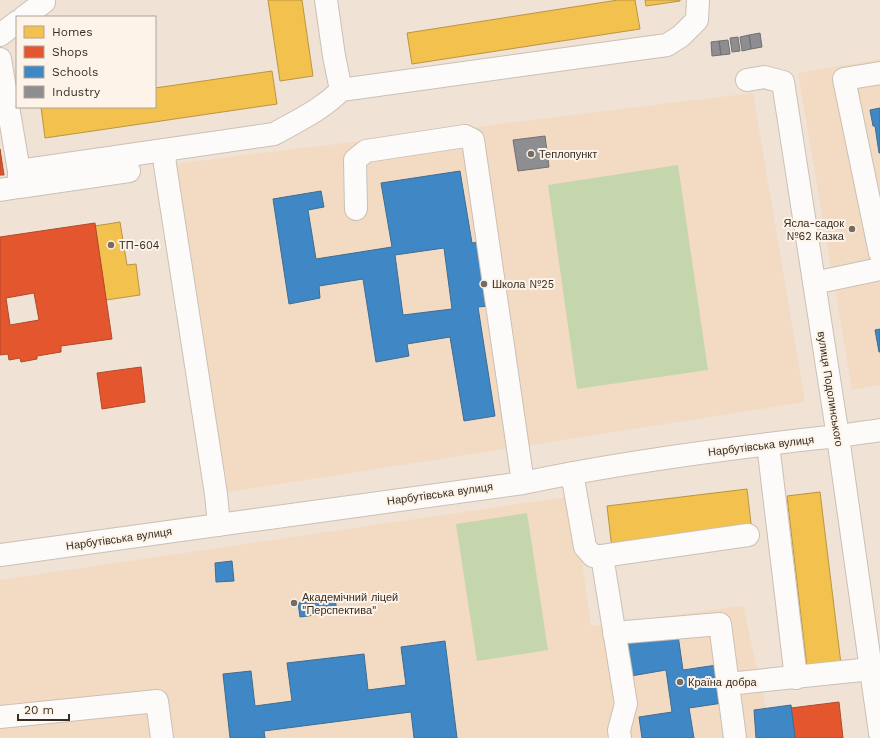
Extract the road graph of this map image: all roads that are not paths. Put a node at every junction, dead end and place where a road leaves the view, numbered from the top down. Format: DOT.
graph roads {
  1 [pos="44,0"];
  2 [pos="326,0"];
  3 [pos="698,0"];
  4 [pos="25,16"];
  5 [pos="16,23"];
  6 [pos="0,35"];
  7 [pos="0,59"];
  8 [pos="880,73"];
  9 [pos="747,80"];
  10 [pos="341,90"];
  11 [pos="165,158"];
  12 [pos="13,183"];
  13 [pos="356,209"];
  14 [pos="880,252"];
  15 [pos="880,269"];
  16 [pos="814,283"];
  17 [pos="880,430"];
  18 [pos="838,437"];
  19 [pos="768,444"];
  20 [pos="572,473"];
  21 [pos="523,483"];
  22 [pos="219,525"];
  23 [pos="748,535"];
  24 [pos="0,555"];
  25 [pos="602,556"];
  26 [pos="614,633"];
  27 [pos="871,669"];
  28 [pos="796,678"];
  29 [pos="728,684"];
  30 [pos="0,717"];
  31 [pos="880,733"];
  32 [pos="162,738"];
  33 [pos="620,738"];
  34 [pos="735,738"];
  1 -- 4 [label="street"];
  2 -- 10 [label="street"];
  3 -- 10 [label="street"];
  5 -- 6 [label="street"];
  7 -- 12 [label="street"];
  8 -- 14 [label="street"];
  9 -- 16 [label="street, вулиця Подолинського"];
  10 -- 11 [label="street"];
  11 -- 12 [label="street"];
  11 -- 22 [label="street"];
  13 -- 21 [label="street"];
  15 -- 16 [label="street"];
  16 -- 18 [label="street, вулиця Подолинського"];
  17 -- 18 [label="street, Нарбутівська вулиця"];
  18 -- 19 [label="street, Нарбутівська вулиця"];
  18 -- 27 [label="street, вулиця Подолинського"];
  19 -- 20 [label="street, Нарбутівська вулиця"];
  19 -- 28 [label="street"];
  20 -- 21 [label="street, Нарбутівська вулиця"];
  20 -- 25 [label="street"];
  21 -- 22 [label="street, Нарбутівська вулиця"];
  22 -- 24 [label="street, Нарбутівська вулиця"];
  23 -- 25 [label="street"];
  25 -- 26 [label="street"];
  26 -- 29 [label="street"];
  26 -- 33 [label="street"];
  27 -- 28 [label="street"];
  27 -- 31 [label="street, вулиця Подолинського"];
  28 -- 29 [label="street"];
  29 -- 34 [label="street"];
  30 -- 32 [label="street"];
}
